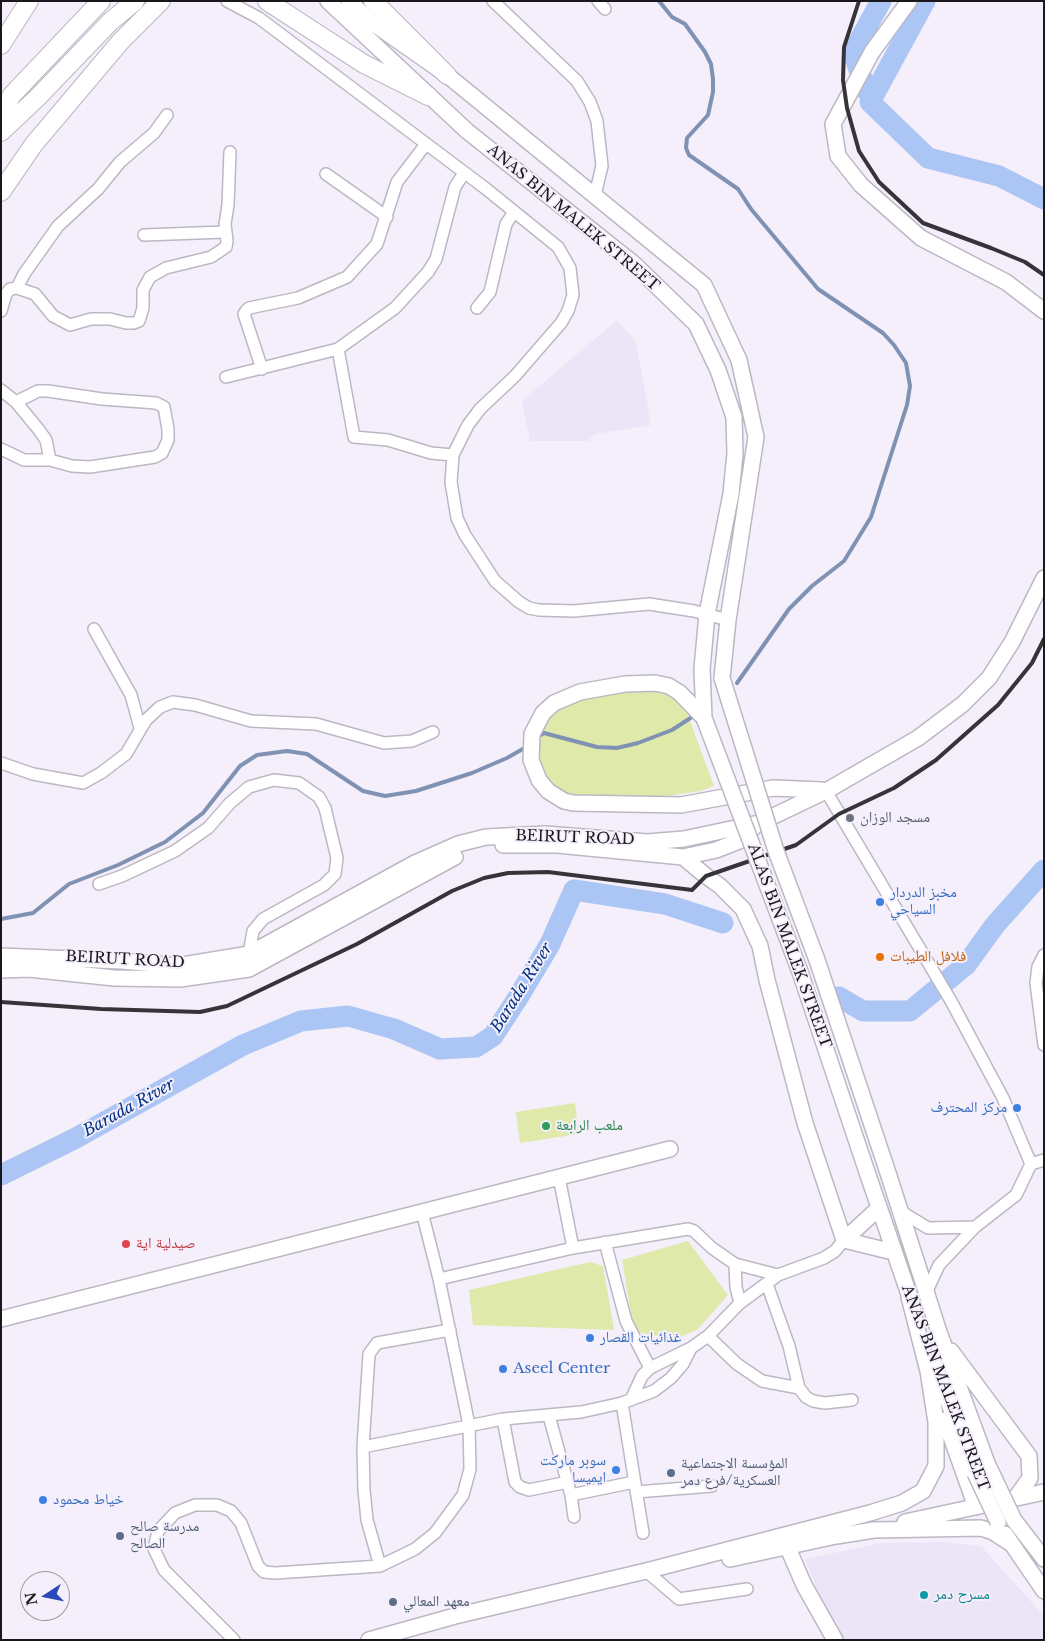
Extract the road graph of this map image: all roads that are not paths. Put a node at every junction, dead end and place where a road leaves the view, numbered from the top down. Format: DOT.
graph roads {
  1 [pos="29,1"];
  2 [pos="101,1"];
  3 [pos="135,1"];
  4 [pos="161,1"];
  5 [pos="227,1"];
  6 [pos="267,1"];
  7 [pos="328,1"];
  8 [pos="349,1"];
  9 [pos="372,1"];
  10 [pos="493,1"];
  11 [pos="909,1"];
  12 [pos="1,44"];
  13 [pos="447,75"];
  14 [pos="428,96"];
  15 [pos="1,113"];
  16 [pos="167,115"];
  17 [pos="1,132"];
  18 [pos="426,144"];
  19 [pos="230,152"];
  20 [pos="464,173"];
  21 [pos="326,174"];
  22 [pos="1,192"];
  23 [pos="595,195"];
  24 [pos="514,212"];
  25 [pos="387,217"];
  26 [pos="224,232"];
  27 [pos="144,236"];
  28 [pos="17,288"];
  29 [pos="477,308"];
  30 [pos="1044,310"];
  31 [pos="1,311"];
  32 [pos="338,349"];
  33 [pos="262,369"];
  34 [pos="226,377"];
  35 [pos="1,390"];
  36 [pos="16,402"];
  37 [pos="1,449"];
  38 [pos="453,455"];
  39 [pos="50,460"];
  40 [pos="1044,578"];
  41 [pos="707,614"];
  42 [pos="728,620"];
  43 [pos="94,629"];
  44 [pos="704,718"];
  45 [pos="140,728"];
  46 [pos="433,732"];
  47 [pos="1,763"];
  48 [pos="826,791"];
  49 [pos="759,823"];
  50 [pos="683,857"];
  51 [pos="99,884"];
  52 [pos="249,954"];
  53 [pos="1,956"];
  54 [pos="1043,958"];
  55 [pos="1,970"];
  56 [pos="1044,1045"];
  57 [pos="670,1149"];
  58 [pos="1044,1160"];
  59 [pos="1031,1164"];
  60 [pos="868,1175"];
  61 [pos="559,1178"];
  62 [pos="879,1208"];
  63 [pos="900,1211"];
  64 [pos="422,1212"];
  65 [pos="975,1227"];
  66 [pos="844,1240"];
  67 [pos="606,1242"];
  68 [pos="573,1248"];
  69 [pos="893,1252"];
  70 [pos="735,1264"];
  71 [pos="778,1275"];
  72 [pos="439,1279"];
  73 [pos="767,1284"];
  74 [pos="926,1293"];
  75 [pos="909,1297"];
  76 [pos="740,1304"];
  77 [pos="1,1319"];
  78 [pos="450,1330"];
  79 [pos="939,1332"];
  80 [pos="708,1336"];
  81 [pos="691,1348"];
  82 [pos="650,1368"];
  83 [pos="928,1371"];
  84 [pos="799,1388"];
  85 [pos="852,1400"];
  86 [pos="627,1401"];
  87 [pos="549,1416"];
  88 [pos="503,1419"];
  89 [pos="469,1425"];
  90 [pos="363,1447"];
  91 [pos="1029,1456"];
  92 [pos="981,1468"];
  93 [pos="1044,1468"];
  94 [pos="568,1482"];
  95 [pos="712,1486"];
  96 [pos="634,1487"];
  97 [pos="1044,1492"];
  98 [pos="571,1495"];
  99 [pos="1017,1496"];
  100 [pos="976,1507"];
  101 [pos="574,1517"];
  102 [pos="874,1530"];
  103 [pos="643,1533"];
  104 [pos="786,1541"];
  105 [pos="1010,1543"];
  106 [pos="1044,1559"];
  107 [pos="380,1566"];
  108 [pos="646,1571"];
  109 [pos="747,1589"];
  110 [pos="1044,1591"];
  111 [pos="234,1640"];
  112 [pos="369,1640"];
  113 [pos="835,1640"];
  1 -- 12 [label="main road"];
  2 -- 15 [label="main road"];
  3 -- 17 [label="main road"];
  4 -- 22 [label="main road"];
  5 -- 18 [label="street"];
  6 -- 14 [label="main road"];
  7 -- 14 [label="street, ANAS BIN MALEK STREET"];
  8 -- 13 [label="street, ANAS BIN MALEK STREET"];
  9 -- 13 [label="main road"];
  10 -- 23 [label="street"];
  11 -- 30 [label="street"];
  13 -- 23 [label="street, ANAS BIN MALEK STREET"];
  14 -- 41 [label="street, ANAS BIN MALEK STREET"];
  16 -- 28 [label="street"];
  18 -- 20 [label="street"];
  18 -- 25 [label="street"];
  19 -- 26 [label="street"];
  20 -- 24 [label="street"];
  20 -- 32 [label="street"];
  21 -- 25 [label="street"];
  23 -- 42 [label="street, ANAS BIN MALEK STREET"];
  24 -- 29 [label="street"];
  24 -- 38 [label="street"];
  25 -- 33 [label="street"];
  26 -- 27 [label="street"];
  26 -- 28 [label="street"];
  28 -- 31 [label="street"];
  32 -- 33 [label="street"];
  32 -- 38 [label="street"];
  33 -- 34 [label="street"];
  35 -- 36 [label="street"];
  36 -- 39 [label="street"];
  36 -- 39 [label="street"];
  37 -- 39 [label="street"];
  38 -- 41 [label="street"];
  40 -- 48 [label="street, BEIRUT ROAD"];
  41 -- 42 [label="street"];
  41 -- 44 [label="street, ANAS BIN MALEK STREET"];
  42 -- 63 [label="street, ANAS BIN MALEK STREET, bridge"];
  43 -- 45 [label="street"];
  44 -- 48 [label="street"];
  44 -- 60 [label="street, ALAS BIN MALEK STREET, bridge"];
  45 -- 46 [label="street"];
  45 -- 47 [label="street"];
  48 -- 49 [label="street, BEIRUT ROAD"];
  48 -- 59 [label="street"];
  49 -- 50 [label="street"];
  49 -- 52 [label="street, BEIRUT ROAD"];
  50 -- 55 [label="street"];
  50 -- 66 [label="street"];
  51 -- 52 [label="street"];
  52 -- 53 [label="street, BEIRUT ROAD"];
  54 -- 56 [label="street"];
  57 -- 61 [label="street"];
  58 -- 59 [label="street"];
  59 -- 65 [label="street"];
  60 -- 62 [label="street, ANAS BIN MALEK STREET"];
  61 -- 64 [label="street"];
  61 -- 68 [label="street"];
  62 -- 66 [label="street"];
  62 -- 69 [label="street, ANAS BIN MALEK STREET"];
  63 -- 65 [label="street"];
  63 -- 74 [label="street, ANAS BIN MALEK STREET"];
  64 -- 72 [label="street"];
  64 -- 77 [label="street"];
  65 -- 74 [label="street"];
  66 -- 69 [label="street"];
  66 -- 71 [label="street"];
  67 -- 68 [label="street"];
  67 -- 70 [label="street"];
  67 -- 82 [label="street"];
  68 -- 72 [label="street"];
  69 -- 75 [label="street, ANAS BIN MALEK STREET"];
  70 -- 71 [label="street"];
  70 -- 76 [label="street"];
  71 -- 73 [label="street"];
  72 -- 78 [label="street"];
  73 -- 76 [label="street"];
  73 -- 84 [label="street"];
  74 -- 79 [label="street, ANAS BIN MALEK STREET"];
  75 -- 83 [label="street"];
  75 -- 92 [label="street, ANAS BIN MALEK STREET"];
  76 -- 80 [label="street"];
  78 -- 89 [label="street"];
  78 -- 90 [label="street"];
  79 -- 91 [label="street"];
  79 -- 92 [label="street, ANAS BIN MALEK STREET"];
  80 -- 81 [label="street"];
  80 -- 84 [label="street"];
  81 -- 82 [label="street"];
  81 -- 86 [label="street"];
  82 -- 86 [label="street"];
  83 -- 100 [label="street"];
  83 -- 104 [label="street"];
  84 -- 85 [label="street"];
  86 -- 87 [label="street"];
  86 -- 96 [label="street"];
  87 -- 88 [label="street"];
  87 -- 94 [label="street"];
  88 -- 89 [label="street"];
  88 -- 94 [label="street"];
  89 -- 90 [label="street"];
  89 -- 107 [label="street"];
  90 -- 107 [label="street"];
  91 -- 93 [label="street"];
  91 -- 99 [label="street"];
  92 -- 105 [label="street, ANAS BIN MALEK STREET, bridge"];
  92 -- 106 [label="street, ANAS BIN MALEK STREET, bridge"];
  94 -- 98 [label="street"];
  95 -- 96 [label="street"];
  96 -- 98 [label="street"];
  96 -- 103 [label="street"];
  97 -- 99 [label="street"];
  98 -- 101 [label="street"];
  99 -- 100 [label="street"];
  100 -- 102 [label="street"];
  102 -- 104 [label="street"];
  102 -- 105 [label="street"];
  104 -- 108 [label="street"];
  104 -- 113 [label="street"];
  105 -- 110 [label="street, ANAS BIN MALEK STREET"];
  107 -- 111 [label="street"];
  108 -- 109 [label="street"];
  108 -- 112 [label="street"];
}
